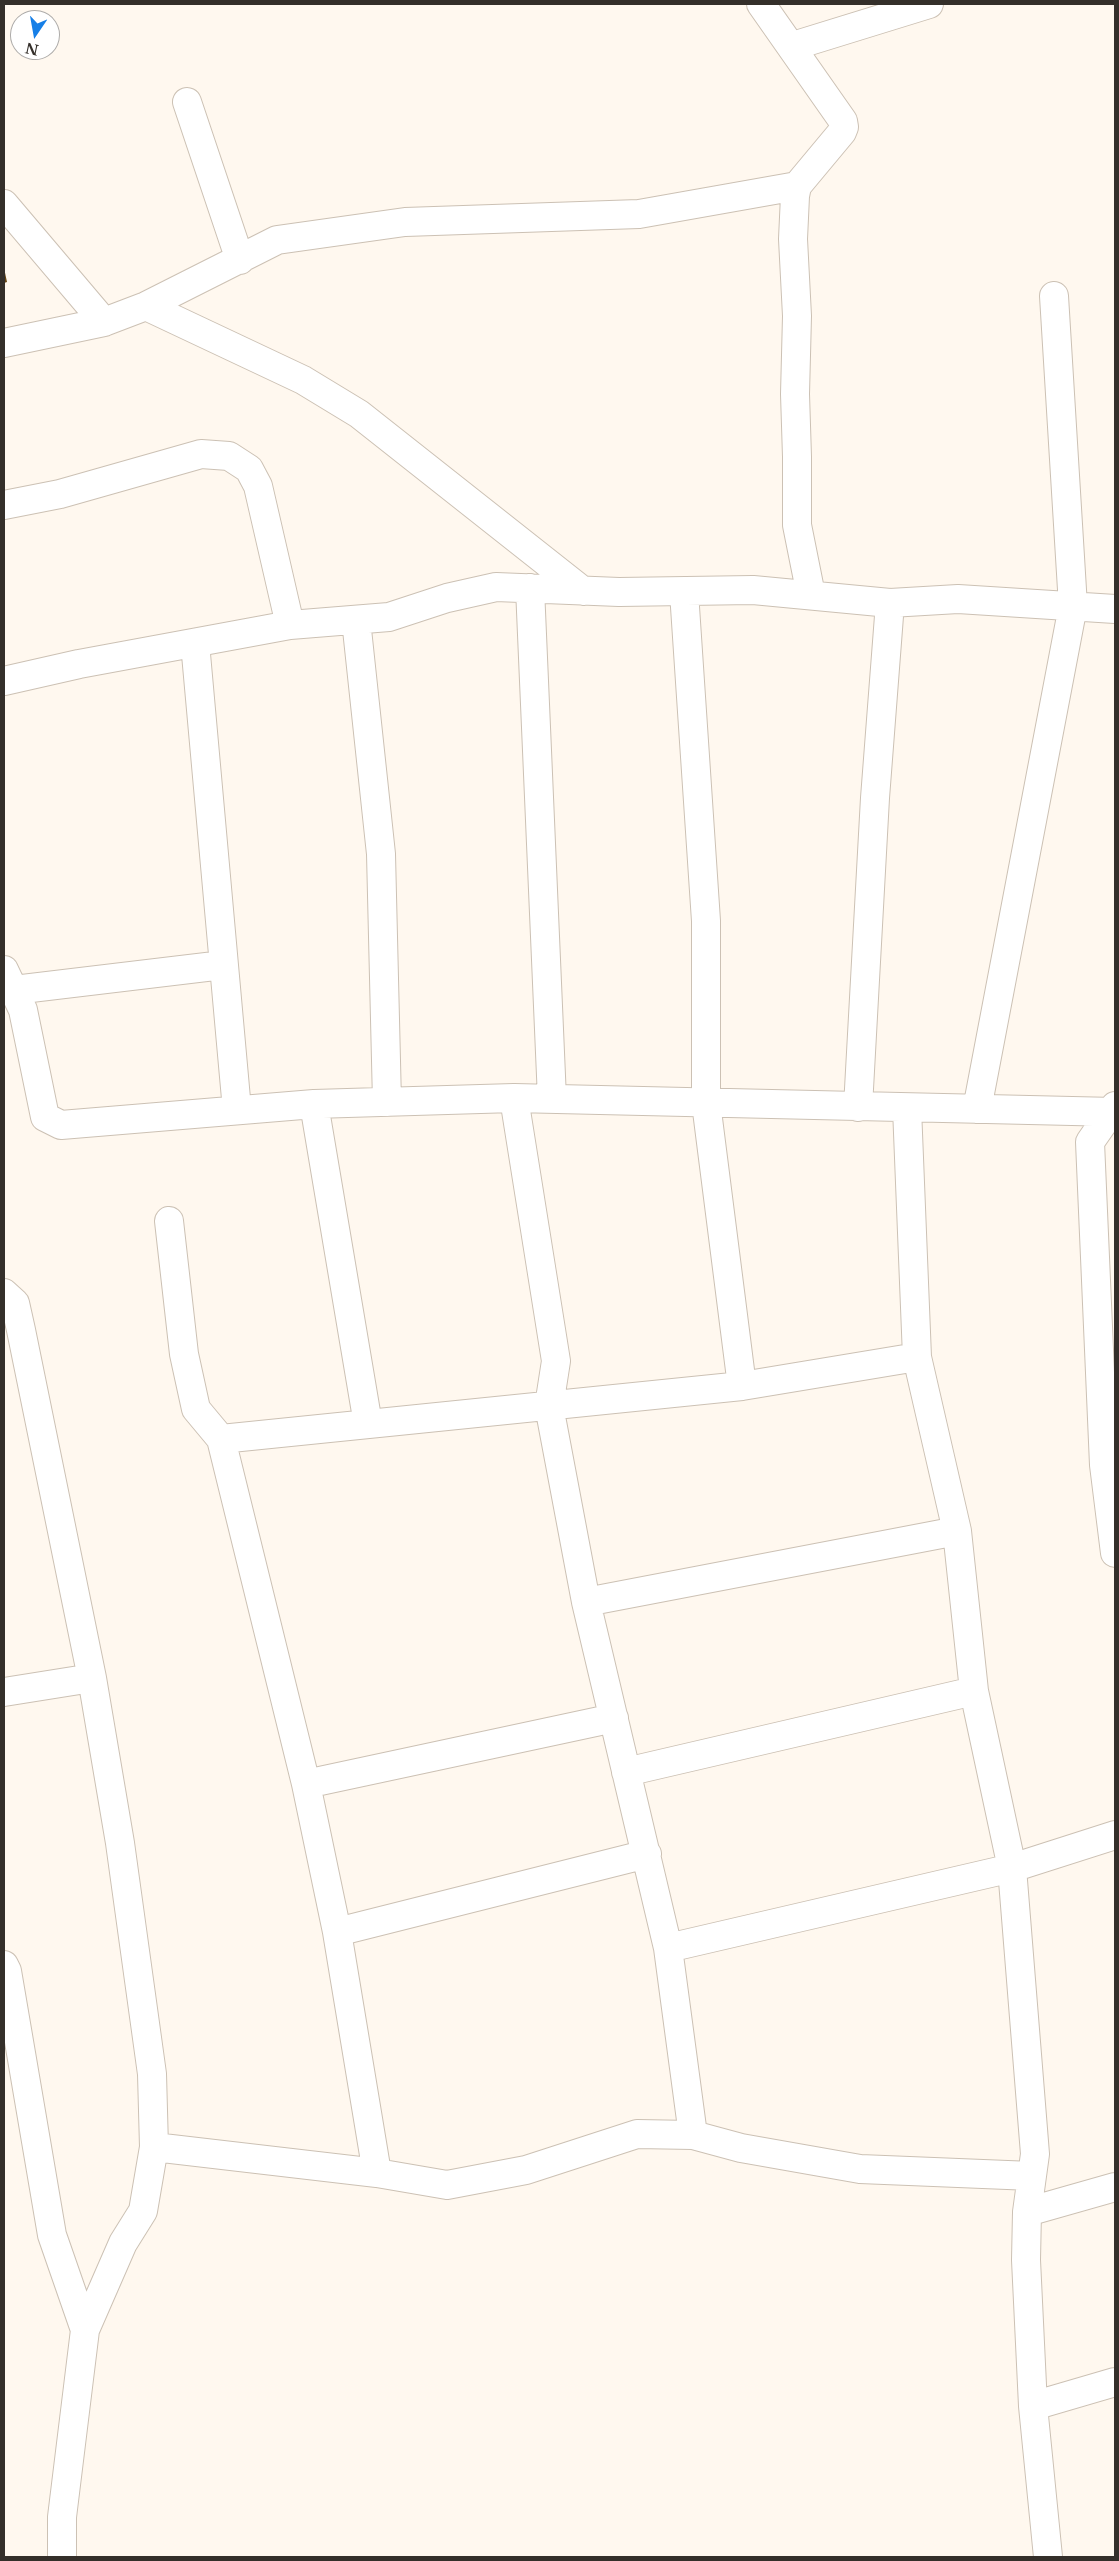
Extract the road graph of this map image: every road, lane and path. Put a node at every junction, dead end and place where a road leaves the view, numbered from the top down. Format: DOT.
graph roads {
  1 [pos="761,4"];
  2 [pos="930,4"];
  3 [pos="792,46"];
  4 [pos="187,102"];
  5 [pos="797,186"];
  6 [pos="4,204"];
  7 [pos="240,260"];
  8 [pos="1054,296"];
  9 [pos="146,306"];
  10 [pos="104,322"];
  11 [pos="4,343"];
  12 [pos="4,505"];
  13 [pos="530,588"];
  14 [pos="583,591"];
  15 [pos="684,592"];
  16 [pos="811,595"];
  17 [pos="890,603"];
  18 [pos="1073,606"];
  19 [pos="1115,609"];
  20 [pos="356,620"];
  21 [pos="290,625"];
  22 [pos="194,643"];
  23 [pos="4,681"];
  24 [pos="223,965"];
  25 [pos="9,980"];
  26 [pos="514,1098"];
  27 [pos="552,1099"];
  28 [pos="386,1102"];
  29 [pos="706,1103"];
  30 [pos="314,1104"];
  31 [pos="858,1107"];
  32 [pos="907,1108"];
  33 [pos="977,1109"];
  34 [pos="237,1110"];
  35 [pos="1114,1110"];
  36 [pos="169,1221"];
  37 [pos="4,1293"];
  38 [pos="918,1357"];
  39 [pos="742,1386"];
  40 [pos="549,1406"];
  41 [pos="368,1424"];
  42 [pos="221,1439"];
  43 [pos="956,1531"];
  44 [pos="1115,1553"];
  45 [pos="586,1602"];
  46 [pos="92,1678"];
  47 [pos="974,1691"];
  48 [pos="4,1692"];
  49 [pos="614,1718"];
  50 [pos="626,1772"];
  51 [pos="306,1784"];
  52 [pos="1115,1835"];
  53 [pos="647,1854"];
  54 [pos="1012,1868"];
  55 [pos="337,1932"];
  56 [pos="668,1948"];
  57 [pos="4,1965"];
  58 [pos="693,2134"];
  59 [pos="154,2147"];
  60 [pos="377,2173"];
  61 [pos="1032,2176"];
  62 [pos="1115,2187"];
  63 [pos="1027,2212"];
  64 [pos="85,2330"];
  65 [pos="1115,2382"];
  66 [pos="1033,2406"];
  67 [pos="62,2557"];
  68 [pos="1048,2557"];
  1 -- 3 [label="street"];
  2 -- 3 [label="street"];
  3 -- 5 [label="street"];
  4 -- 7 [label="street"];
  5 -- 7 [label="street"];
  5 -- 16 [label="street"];
  6 -- 10 [label="street"];
  7 -- 9 [label="street"];
  8 -- 18 [label="street"];
  9 -- 10 [label="street"];
  9 -- 14 [label="street"];
  10 -- 11 [label="street"];
  12 -- 21 [label="street"];
  13 -- 14 [label="street"];
  13 -- 20 [label="street"];
  13 -- 27 [label="street"];
  14 -- 15 [label="street"];
  15 -- 16 [label="street"];
  15 -- 29 [label="street"];
  16 -- 17 [label="street"];
  17 -- 18 [label="street"];
  17 -- 31 [label="street"];
  18 -- 19 [label="street"];
  18 -- 33 [label="street"];
  20 -- 21 [label="street"];
  20 -- 28 [label="street"];
  21 -- 22 [label="street"];
  22 -- 23 [label="street"];
  22 -- 24 [label="street"];
  24 -- 25 [label="street"];
  24 -- 34 [label="street"];
  25 -- 34 [label="street"];
  26 -- 27 [label="street"];
  26 -- 28 [label="street"];
  26 -- 40 [label="street"];
  27 -- 29 [label="street"];
  28 -- 30 [label="street"];
  29 -- 31 [label="street"];
  29 -- 39 [label="street"];
  30 -- 34 [label="street"];
  30 -- 41 [label="street"];
  31 -- 32 [label="street"];
  32 -- 33 [label="street"];
  32 -- 38 [label="street"];
  33 -- 35 [label="street"];
  35 -- 44 [label="street"];
  36 -- 42 [label="street"];
  37 -- 46 [label="street"];
  38 -- 39 [label="street"];
  38 -- 43 [label="street"];
  39 -- 40 [label="street"];
  40 -- 41 [label="street"];
  40 -- 45 [label="street"];
  41 -- 42 [label="street"];
  42 -- 51 [label="street"];
  43 -- 45 [label="street"];
  43 -- 47 [label="street"];
  45 -- 49 [label="street"];
  46 -- 48 [label="street"];
  46 -- 59 [label="street"];
  47 -- 50 [label="street"];
  47 -- 54 [label="street"];
  49 -- 50 [label="street"];
  49 -- 51 [label="street"];
  50 -- 53 [label="street"];
  51 -- 55 [label="street"];
  52 -- 54 [label="street"];
  53 -- 55 [label="street"];
  53 -- 56 [label="street"];
  54 -- 56 [label="street"];
  54 -- 61 [label="street"];
  55 -- 60 [label="street"];
  56 -- 58 [label="street"];
  57 -- 64 [label="street"];
  58 -- 60 [label="street"];
  58 -- 61 [label="street"];
  59 -- 60 [label="street"];
  59 -- 64 [label="street"];
  61 -- 63 [label="street"];
  62 -- 63 [label="street"];
  63 -- 66 [label="street"];
  64 -- 67 [label="street"];
  65 -- 66 [label="street"];
  66 -- 68 [label="street"];
}
